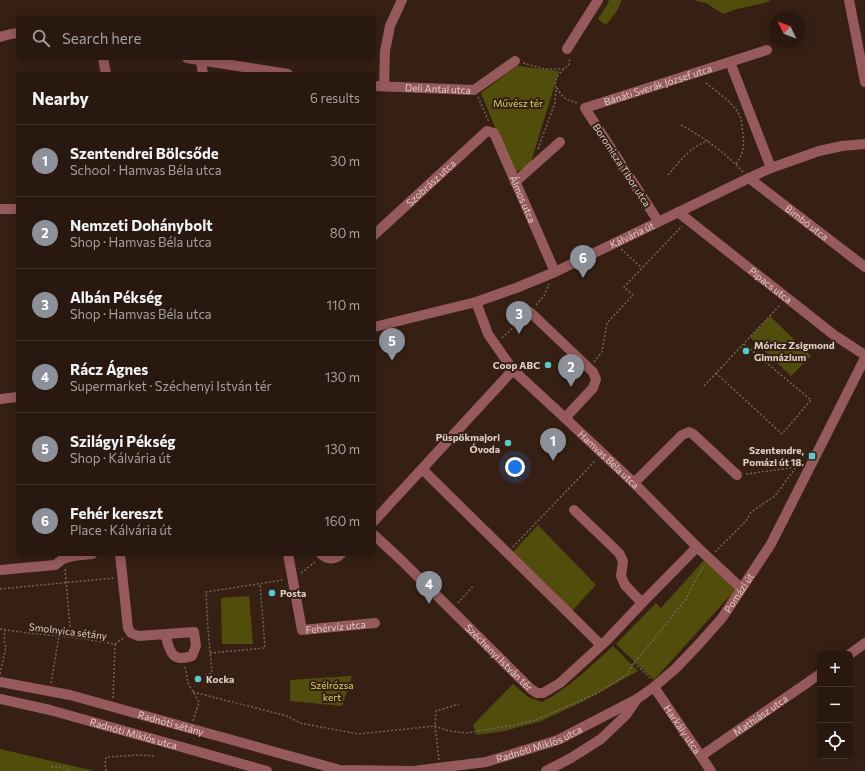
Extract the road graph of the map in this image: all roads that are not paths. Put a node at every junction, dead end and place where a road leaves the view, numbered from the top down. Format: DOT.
graph roads {
  1 [pos="402,0"];
  2 [pos="598,0"];
  3 [pos="849,0"];
  4 [pos="16,33"];
  5 [pos="0,37"];
  6 [pos="567,49"];
  7 [pos="767,50"];
  8 [pos="103,60"];
  9 [pos="196,60"];
  10 [pos="201,61"];
  11 [pos="515,62"];
  12 [pos="730,62"];
  13 [pos="106,72"];
  14 [pos="203,72"];
  15 [pos="275,72"];
  16 [pos="865,82"];
  17 [pos="379,86"];
  18 [pos="585,108"];
  19 [pos="490,132"];
  20 [pos="560,142"];
  21 [pos="865,144"];
  22 [pos="771,168"];
  23 [pos="749,178"];
  24 [pos="515,182"];
  25 [pos="0,209"];
  26 [pos="16,209"];
  27 [pos="678,212"];
  28 [pos="658,221"];
  29 [pos="376,233"];
  30 [pos="865,267"];
  31 [pos="555,272"];
  32 [pos="476,302"];
  33 [pos="530,312"];
  34 [pos="376,327"];
  35 [pos="865,355"];
  36 [pos="865,358"];
  37 [pos="513,370"];
  38 [pos="16,397"];
  39 [pos="0,399"];
  40 [pos="565,418"];
  41 [pos="422,469"];
  42 [pos="737,475"];
  43 [pos="634,484"];
  44 [pos="574,510"];
  45 [pos="376,519"];
  46 [pos="376,537"];
  47 [pos="697,548"];
  48 [pos="73,556"];
  49 [pos="120,556"];
  50 [pos="288,556"];
  51 [pos="324,556"];
  52 [pos="339,556"];
  53 [pos="0,570"];
  54 [pos="741,588"];
  55 [pos="642,603"];
  56 [pos="375,623"];
  57 [pos="165,634"];
  58 [pos="865,643"];
  59 [pos="601,645"];
  60 [pos="853,652"];
  61 [pos="817,676"];
  62 [pos="0,682"];
  63 [pos="654,684"];
  64 [pos="0,699"];
  65 [pos="637,699"];
  66 [pos="701,756"];
  67 [pos="340,770"];
  68 [pos="267,771"];
  69 [pos="546,771"];
  70 [pos="711,771"];
  1 -- 17 [label="street"];
  2 -- 6 [label="street"];
  3 -- 16 [label="street"];
  4 -- 5 [label="street"];
  7 -- 12 [label="street, Bánáti Sverák József utca"];
  8 -- 13 [label="street"];
  9 -- 10 [label="street"];
  10 -- 14 [label="street"];
  10 -- 15 [label="street"];
  11 -- 17 [label="street, Deli Antal utca"];
  12 -- 18 [label="street, Bánáti Sverák József utca"];
  12 -- 22 [label="street"];
  18 -- 28 [label="street, Boromisza Tibor utca"];
  19 -- 24 [label="street, Álmos utca"];
  19 -- 29 [label="street, Szobrász utca"];
  20 -- 24 [label="street"];
  21 -- 22 [label="street, Kálvária út"];
  22 -- 23 [label="street, Kálvária út"];
  23 -- 27 [label="street, Kálvária út"];
  23 -- 30 [label="street, Bimbó utca"];
  24 -- 31 [label="street, Álmos utca"];
  25 -- 26 [label="street"];
  27 -- 28 [label="street, Kálvária út"];
  27 -- 35 [label="street, Pipacs utca"];
  28 -- 31 [label="street, Kálvária út"];
  31 -- 32 [label="street, Kálvária út"];
  32 -- 34 [label="street, Kálvária út"];
  32 -- 37 [label="street, Hamvas Béla utca"];
  33 -- 40 [label="street"];
  36 -- 54 [label="street, Pomázi út"];
  37 -- 40 [label="street, Hamvas Béla utca"];
  37 -- 41 [label="street"];
  38 -- 39 [label="street"];
  40 -- 43 [label="street, Hamvas Béla utca"];
  41 -- 45 [label="street"];
  41 -- 59 [label="street"];
  42 -- 43 [label="street"];
  43 -- 47 [label="street, Hamvas Béla utca"];
  44 -- 55 [label="street"];
  46 -- 59 [label="street, Széchenyi István tér"];
  47 -- 54 [label="street, Hamvas Béla utca"];
  47 -- 55 [label="street, Széchenyi István tér"];
  48 -- 53 [label="street"];
  49 -- 57 [label="street"];
  50 -- 56 [label="street, Fehérvíz utca"];
  51 -- 52 [label="street"];
  54 -- 63 [label="street, Pomázi út"];
  55 -- 59 [label="street, Széchenyi István tér"];
  57 -- 57 [label="street"];
  58 -- 60 [label="street"];
  61 -- 66 [label="street, Mathiász utca"];
  62 -- 67 [label="street, Radnóti sétány"];
  63 -- 65 [label="street, Pomázi út"];
  63 -- 66 [label="street, Harkály utca"];
  64 -- 68 [label="street, Radnóti Miklós utca"];
  65 -- 67 [label="street, Radnóti Miklós utca"];
  65 -- 69 [label="street, Pomázi út"];
  66 -- 70 [label="street, Harkály utca"];
}
